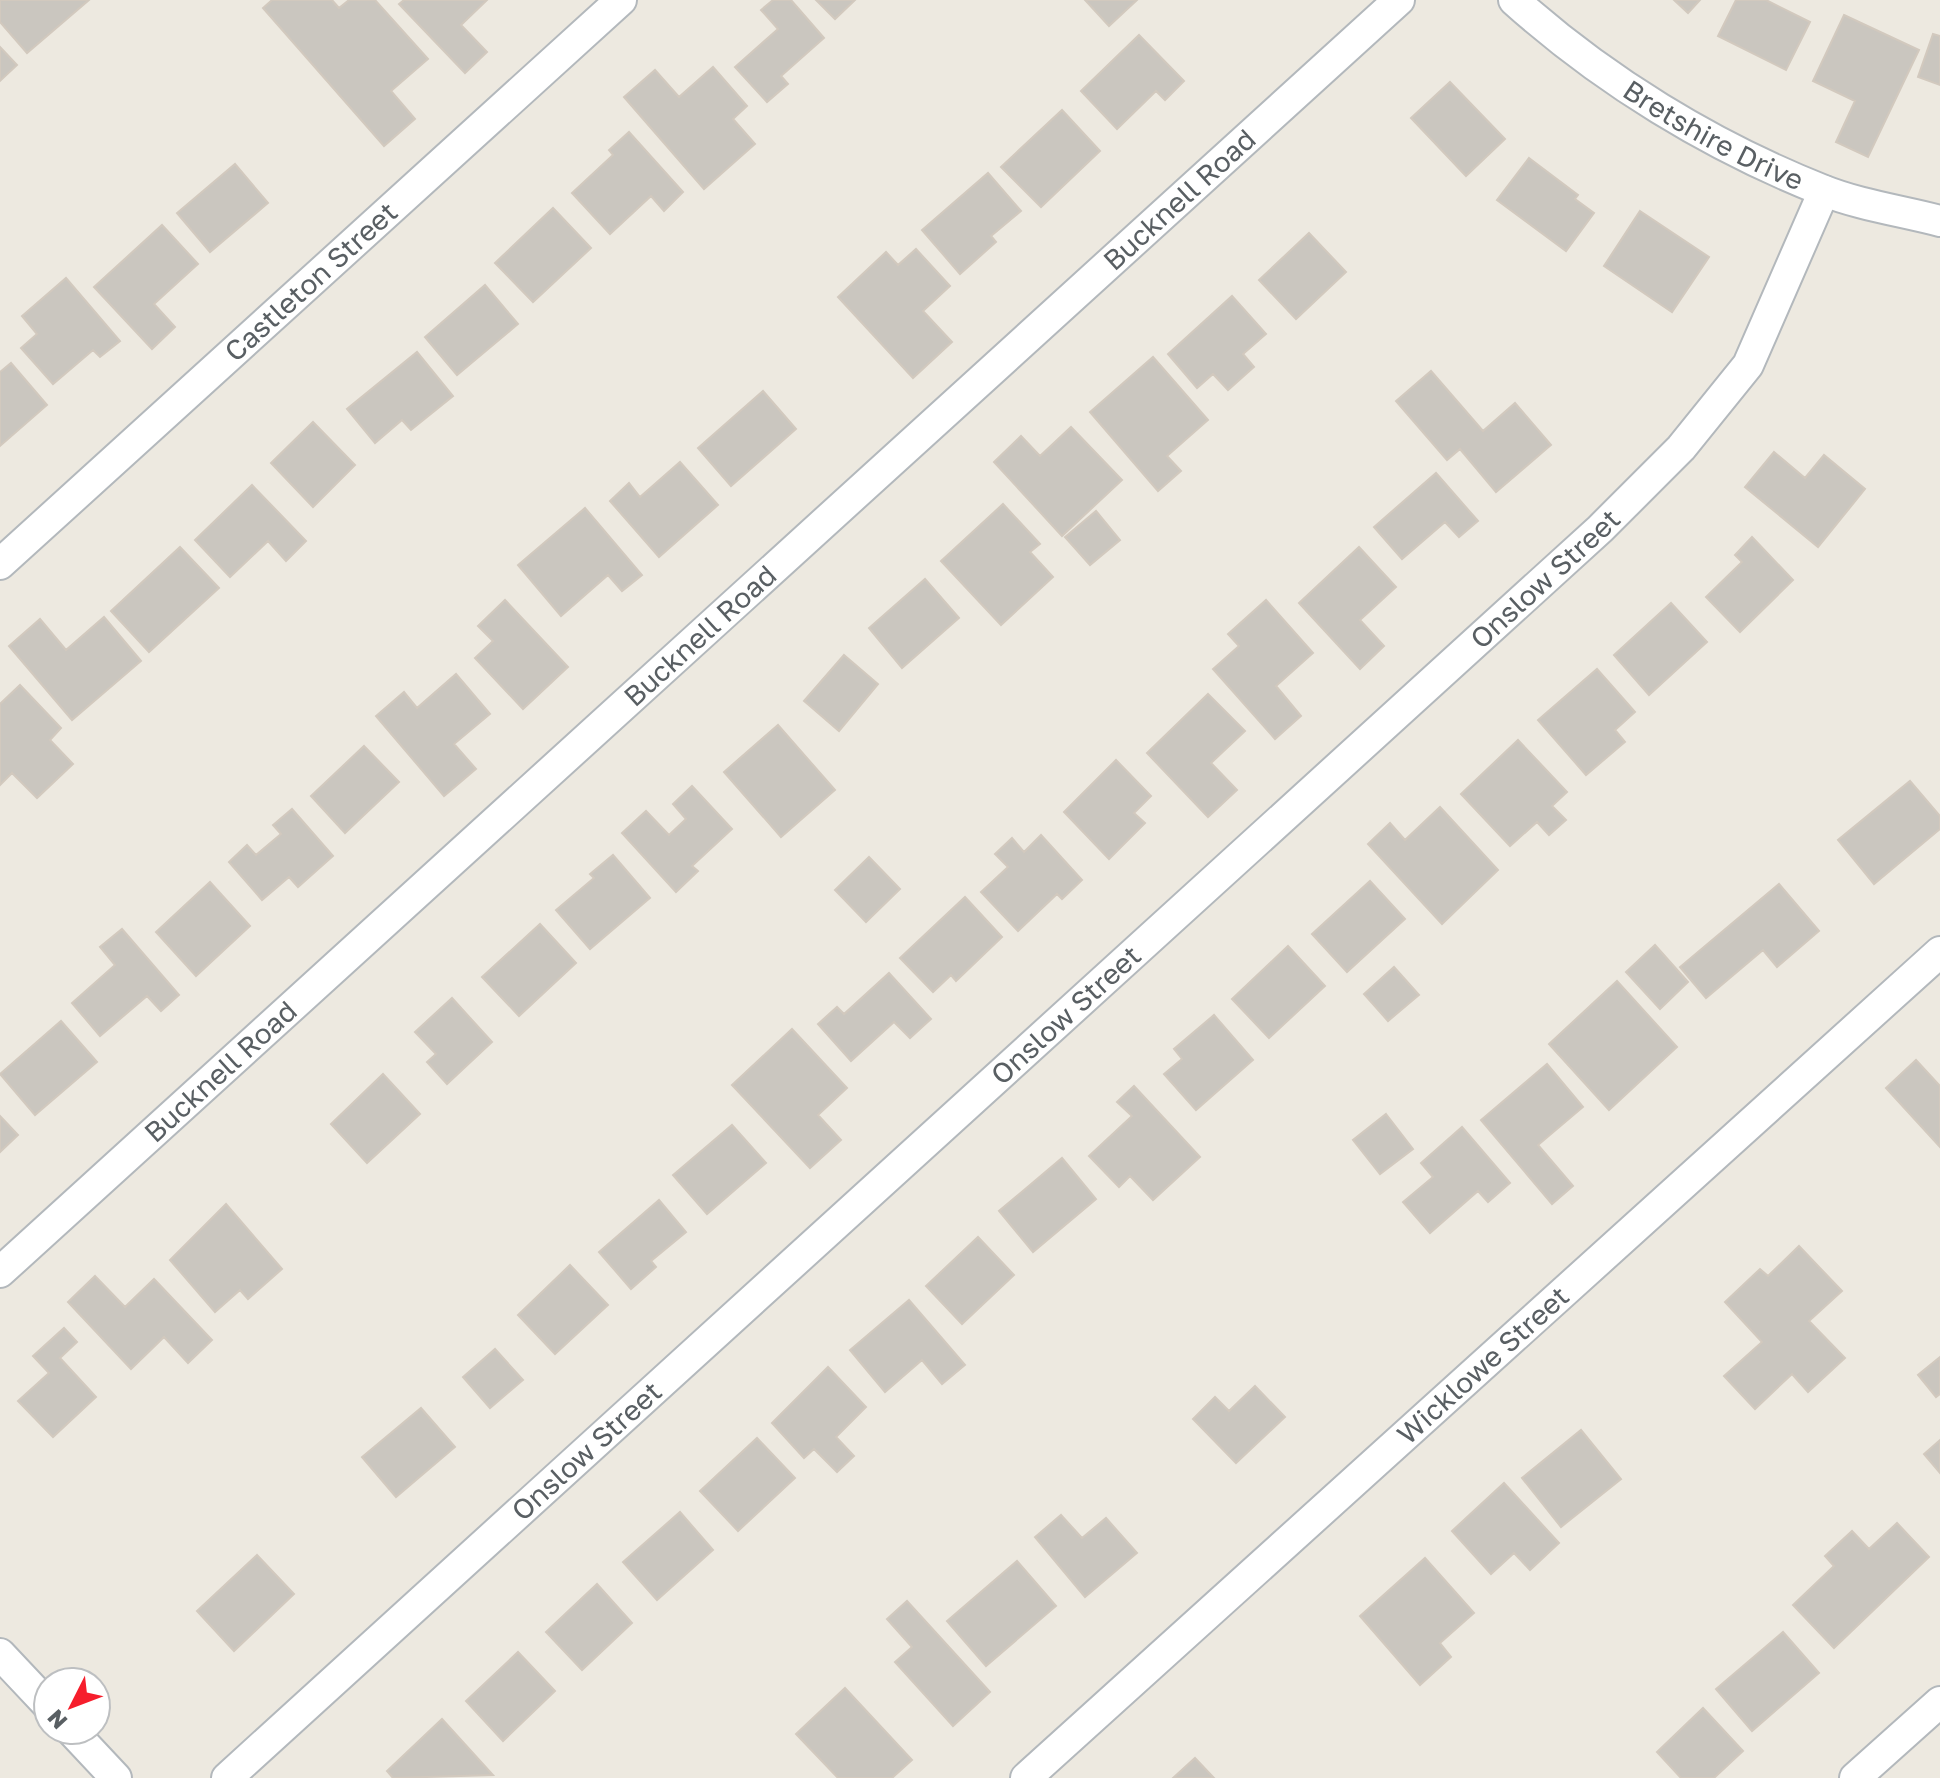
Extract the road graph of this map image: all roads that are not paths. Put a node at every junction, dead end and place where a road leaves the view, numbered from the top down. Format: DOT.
graph roads {
  1 [pos="621,0"];
  2 [pos="1399,0"];
  3 [pos="1514,0"];
  4 [pos="1824,191"];
  5 [pos="1940,221"];
  6 [pos="0,564"];
  7 [pos="1940,952"];
  8 [pos="0,1272"];
  9 [pos="0,1654"];
  10 [pos="32,1688"];
  11 [pos="1940,1702"];
  12 [pos="86,1746"];
  13 [pos="116,1778"];
  14 [pos="227,1778"];
  15 [pos="1026,1778"];
  16 [pos="1855,1778"];
  1 -- 6 [label="street, Castleton Street"];
  2 -- 8 [label="street, Bucknell Road"];
  3 -- 4 [label="street, Bretshire Drive"];
  4 -- 5 [label="street, Bretshire Drive"];
  4 -- 14 [label="street, Onslow Street"];
  7 -- 15 [label="street, Wicklowe Street"];
  9 -- 10 [label="street"];
  11 -- 16 [label="street"];
  12 -- 13 [label="street"];
}
